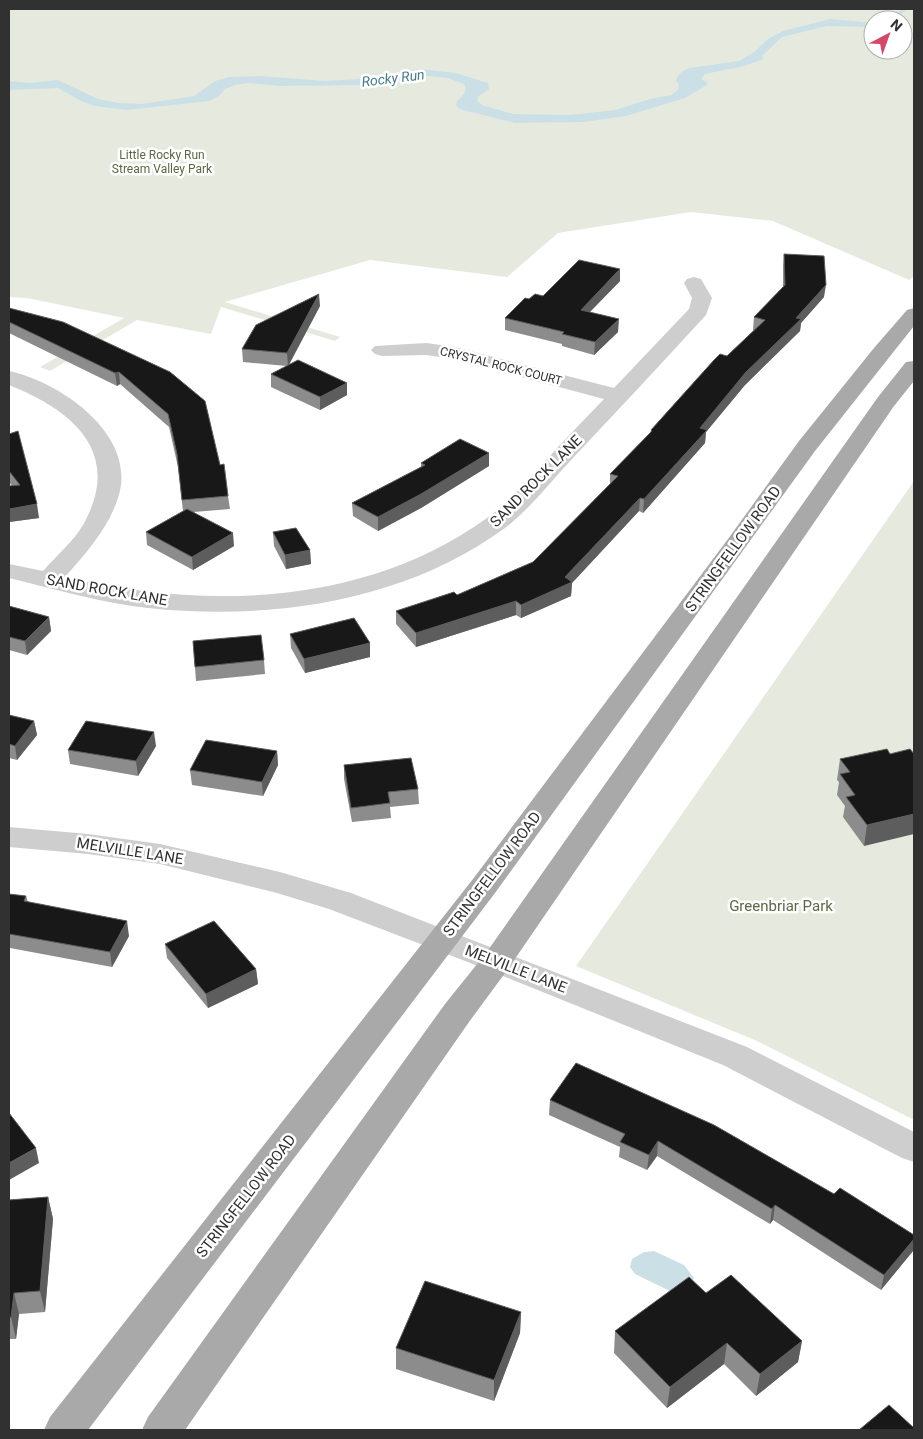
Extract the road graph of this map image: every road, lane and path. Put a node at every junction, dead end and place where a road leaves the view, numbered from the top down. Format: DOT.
graph roads {
  1 [pos="694,283"];
  2 [pos="914,314"];
  3 [pos="382,350"];
  4 [pos="914,367"];
  5 [pos="9,377"];
  6 [pos="619,396"];
  7 [pos="9,571"];
  8 [pos="49,580"];
  9 [pos="9,837"];
  10 [pos="442,940"];
  11 [pos="497,961"];
  12 [pos="914,1148"];
  13 [pos="64,1430"];
  14 [pos="162,1430"];
  1 -- 6 [label="street, SAND ROCK LANE"];
  2 -- 10 [label="main road, STRINGFELLOW ROAD"];
  3 -- 6 [label="street, CRYSTAL ROCK COURT"];
  4 -- 11 [label="main road"];
  5 -- 8 [label="street"];
  6 -- 8 [label="street, SAND ROCK LANE"];
  7 -- 8 [label="street, SAND ROCK LANE"];
  9 -- 10 [label="street, MELVILLE LANE"];
  10 -- 11 [label="street, MELVILLE LANE"];
  10 -- 13 [label="main road, STRINGFELLOW ROAD"];
  11 -- 12 [label="street, MELVILLE LANE"];
  11 -- 14 [label="main road"];
}
